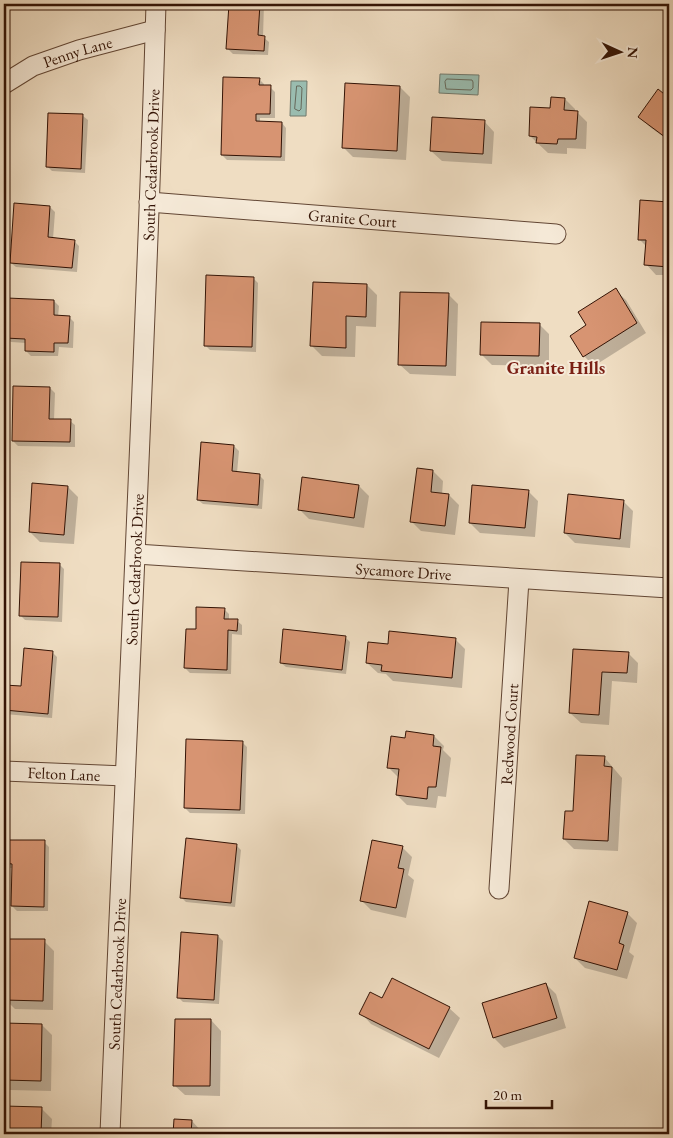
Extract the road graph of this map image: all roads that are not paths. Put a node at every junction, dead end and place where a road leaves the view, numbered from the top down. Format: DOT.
graph roads {
  1 [pos="156,4"];
  2 [pos="155,30"];
  3 [pos="4,84"];
  4 [pos="149,202"];
  5 [pos="556,234"];
  6 [pos="136,554"];
  7 [pos="519,580"];
  8 [pos="669,588"];
  9 [pos="4,771"];
  10 [pos="124,776"];
  11 [pos="499,889"];
  12 [pos="110,1134"];
  1 -- 2 [label="street, South Cedarbrook Drive"];
  2 -- 3 [label="street, Penny Lane"];
  2 -- 4 [label="street, South Cedarbrook Drive"];
  4 -- 5 [label="street, Granite Court"];
  4 -- 6 [label="street, South Cedarbrook Drive"];
  6 -- 7 [label="street, Sycamore Drive"];
  6 -- 10 [label="street, South Cedarbrook Drive"];
  7 -- 8 [label="street, Sycamore Drive"];
  7 -- 11 [label="street, Redwood Court"];
  9 -- 10 [label="street, Felton Lane"];
  10 -- 12 [label="street, South Cedarbrook Drive"];
}
